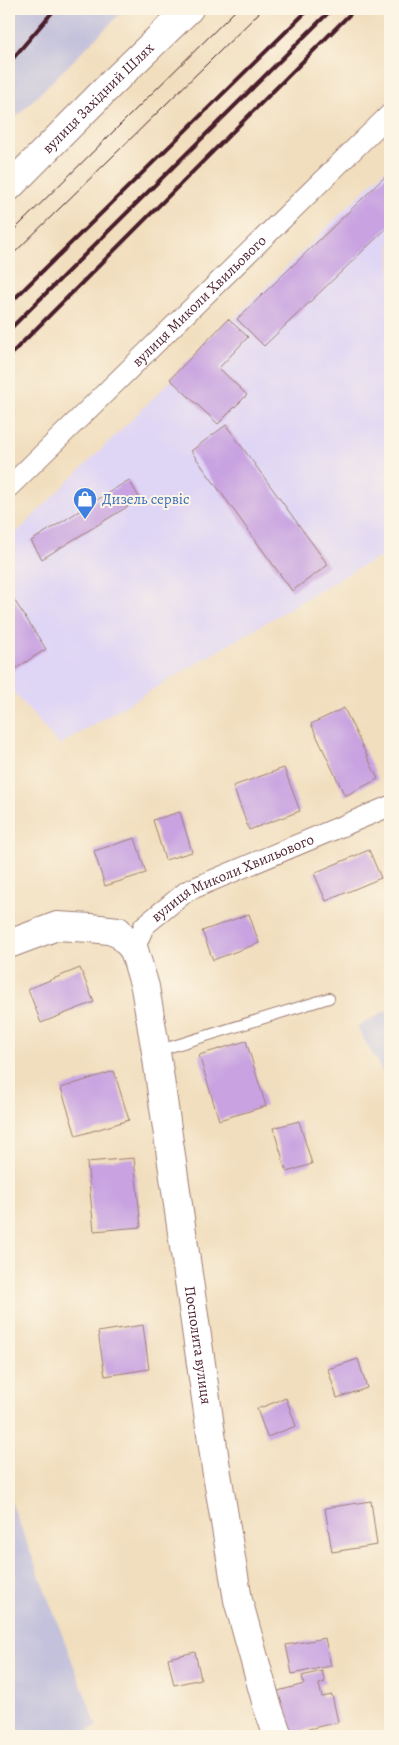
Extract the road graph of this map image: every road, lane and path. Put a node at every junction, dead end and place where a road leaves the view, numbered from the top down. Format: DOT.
graph roads {
  1 [pos="189,9"];
  2 [pos="390,114"];
  3 [pos="9,187"];
  4 [pos="9,487"];
  5 [pos="390,806"];
  6 [pos="9,944"];
  7 [pos="134,950"];
  8 [pos="329,998"];
  9 [pos="156,1052"];
  10 [pos="278,1736"];
  1 -- 3 [label="main road, вулиця Західний Шлях"];
  2 -- 4 [label="street, вулиця Миколи Хвильового"];
  5 -- 7 [label="street, вулиця Миколи Хвильового"];
  6 -- 7 [label="main road"];
  7 -- 9 [label="main road, Посполита вулиця"];
  8 -- 9 [label="lane"];
  9 -- 10 [label="main road, Посполита вулиця"];
}
